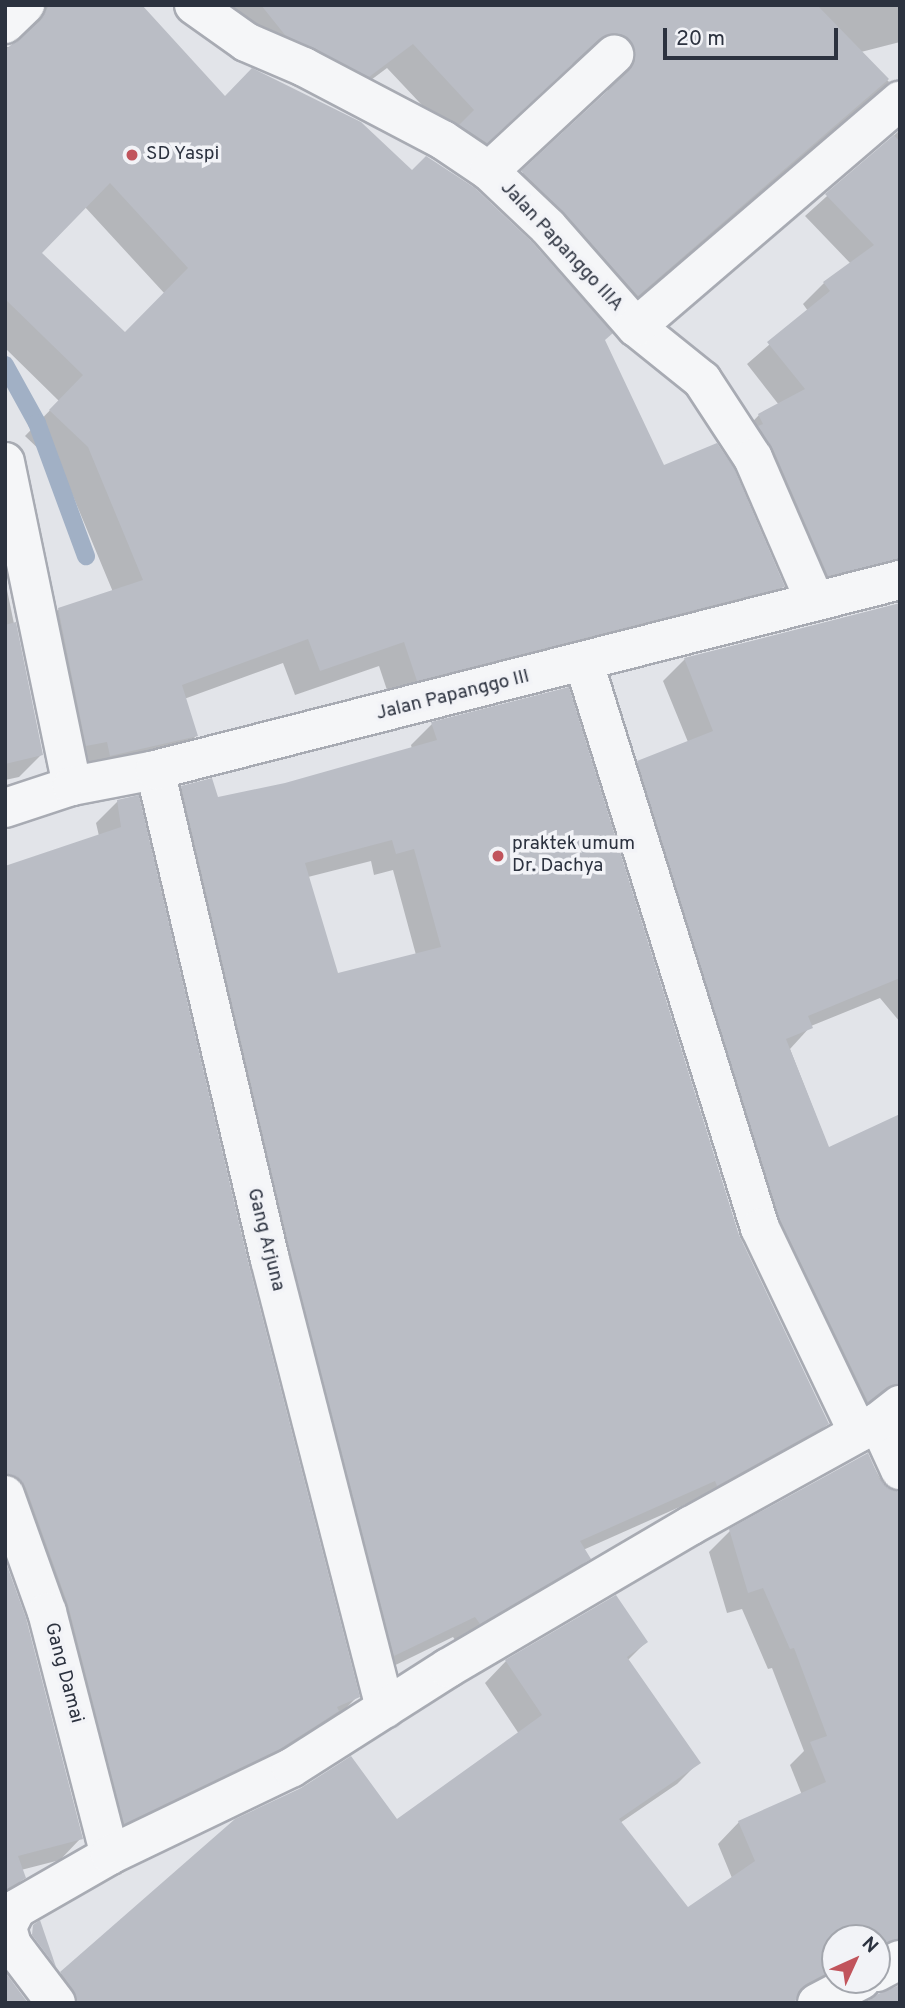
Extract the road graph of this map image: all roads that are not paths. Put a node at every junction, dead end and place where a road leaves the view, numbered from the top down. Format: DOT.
graph roads {
  1 [pos="25,5"];
  2 [pos="194,5"];
  3 [pos="5,24"];
  4 [pos="614,55"];
  5 [pos="900,101"];
  6 [pos="489,171"];
  7 [pos="636,327"];
  8 [pos="5,462"];
  9 [pos="900,580"];
  10 [pos="815,601"];
  11 [pos="584,663"];
  12 [pos="155,770"];
  13 [pos="72,786"];
  14 [pos="5,808"];
  15 [pos="878,1420"];
  16 [pos="900,1471"];
  17 [pos="5,1495"];
  18 [pos="385,1708"];
  19 [pos="110,1855"];
  20 [pos="834,1994"];
  21 [pos="56,2003"];
  22 [pos="817,2003"];
  1 -- 3 [label="street"];
  2 -- 6 [label="street, Jalan Papanggo IIIA"];
  4 -- 6 [label="street"];
  5 -- 7 [label="street"];
  6 -- 7 [label="street, Jalan Papanggo IIIA"];
  7 -- 10 [label="street, Jalan Papanggo IIIA"];
  8 -- 13 [label="street"];
  9 -- 10 [label="street, Jalan Papanggo III"];
  10 -- 11 [label="street, Jalan Papanggo III"];
  11 -- 12 [label="street, Jalan Papanggo III"];
  11 -- 15 [label="street"];
  12 -- 13 [label="street, Jalan Papanggo III"];
  12 -- 18 [label="street, Gang Arjuna"];
  13 -- 14 [label="street, Jalan Papanggo III"];
  15 -- 16 [label="street"];
  15 -- 18 [label="street"];
  17 -- 19 [label="street, Gang Damai"];
  18 -- 19 [label="street"];
  19 -- 21 [label="street"];
  20 -- 22 [label="street"];
}
